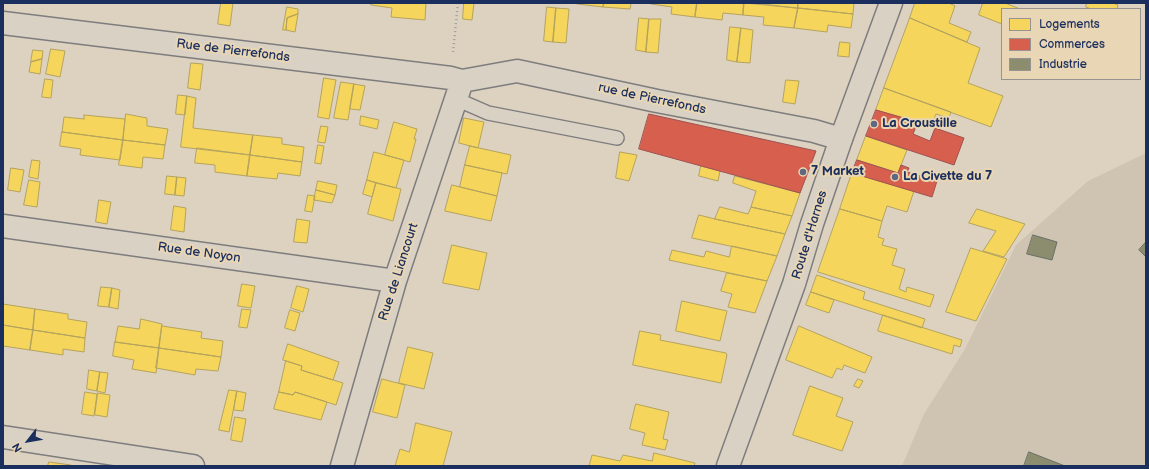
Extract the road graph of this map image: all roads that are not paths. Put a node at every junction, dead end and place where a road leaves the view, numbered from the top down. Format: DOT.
graph roads {
  1 [pos="891,3"];
  2 [pos="3,23"];
  3 [pos="456,86"];
  4 [pos="617,138"];
  5 [pos="841,139"];
  6 [pos="3,226"];
  7 [pos="395,281"];
  8 [pos="3,437"];
  9 [pos="193,466"];
  10 [pos="342,466"];
  11 [pos="728,466"];
  1 -- 5 [label="street, Route d'Harnes"];
  2 -- 3 [label="street, Rue de Pierrefonds"];
  3 -- 4 [label="lane"];
  3 -- 5 [label="street, rue de Pierrefonds"];
  3 -- 7 [label="street, Rue de Liancourt"];
  5 -- 11 [label="street, Route d'Harnes"];
  6 -- 7 [label="street, Rue de Noyon"];
  7 -- 10 [label="street, Rue de Liancourt"];
  8 -- 9 [label="street"];
}
